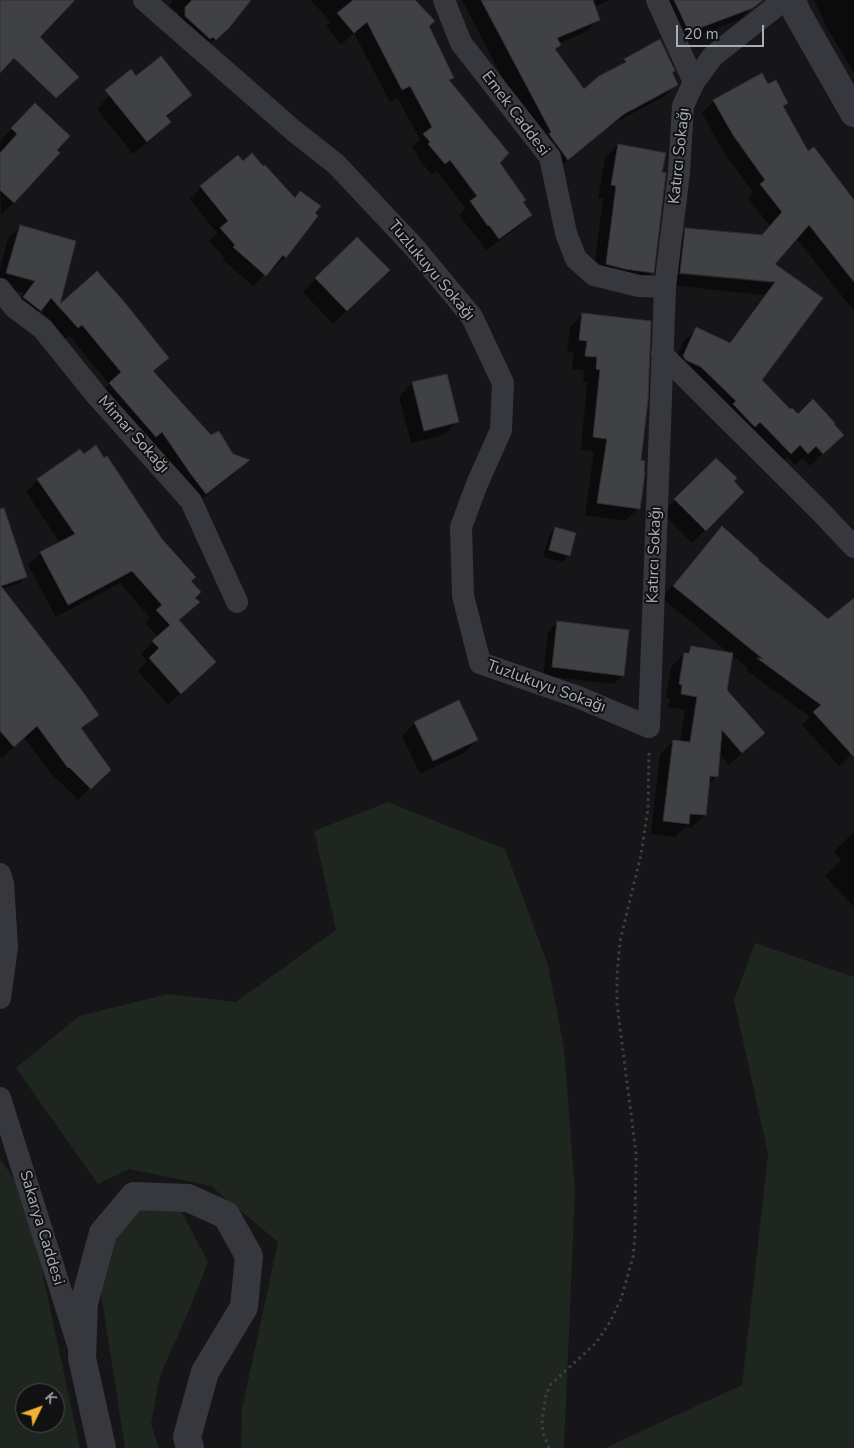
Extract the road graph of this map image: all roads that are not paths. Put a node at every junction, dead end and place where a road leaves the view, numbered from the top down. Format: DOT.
graph roads {
  1 [pos="144,0"];
  2 [pos="444,0"];
  3 [pos="657,0"];
  4 [pos="784,0"];
  5 [pos="792,0"];
  6 [pos="694,82"];
  7 [pos="854,113"];
  8 [pos="665,287"];
  9 [pos="0,289"];
  10 [pos="662,354"];
  11 [pos="854,547"];
  12 [pos="237,602"];
  13 [pos="649,727"];
  14 [pos="0,874"];
  15 [pos="0,998"];
  16 [pos="0,1098"];
  17 [pos="82,1358"];
  18 [pos="102,1448"];
  19 [pos="190,1448"];
  1 -- 13 [label="street, Tuzlukuyu Sokağı"];
  2 -- 8 [label="street, Emek Caddesi"];
  3 -- 6 [label="street"];
  4 -- 6 [label="street, Katırcı Sokağı"];
  5 -- 7 [label="street"];
  6 -- 8 [label="street, Katırcı Sokağı"];
  8 -- 10 [label="street, Katırcı Sokağı"];
  9 -- 12 [label="street, Mimar Sokağı"];
  10 -- 11 [label="street"];
  10 -- 13 [label="street, Katırcı Sokağı"];
  14 -- 15 [label="street"];
  16 -- 17 [label="street, Sakarya Caddesi"];
  17 -- 18 [label="street"];
  17 -- 19 [label="street"];
}
